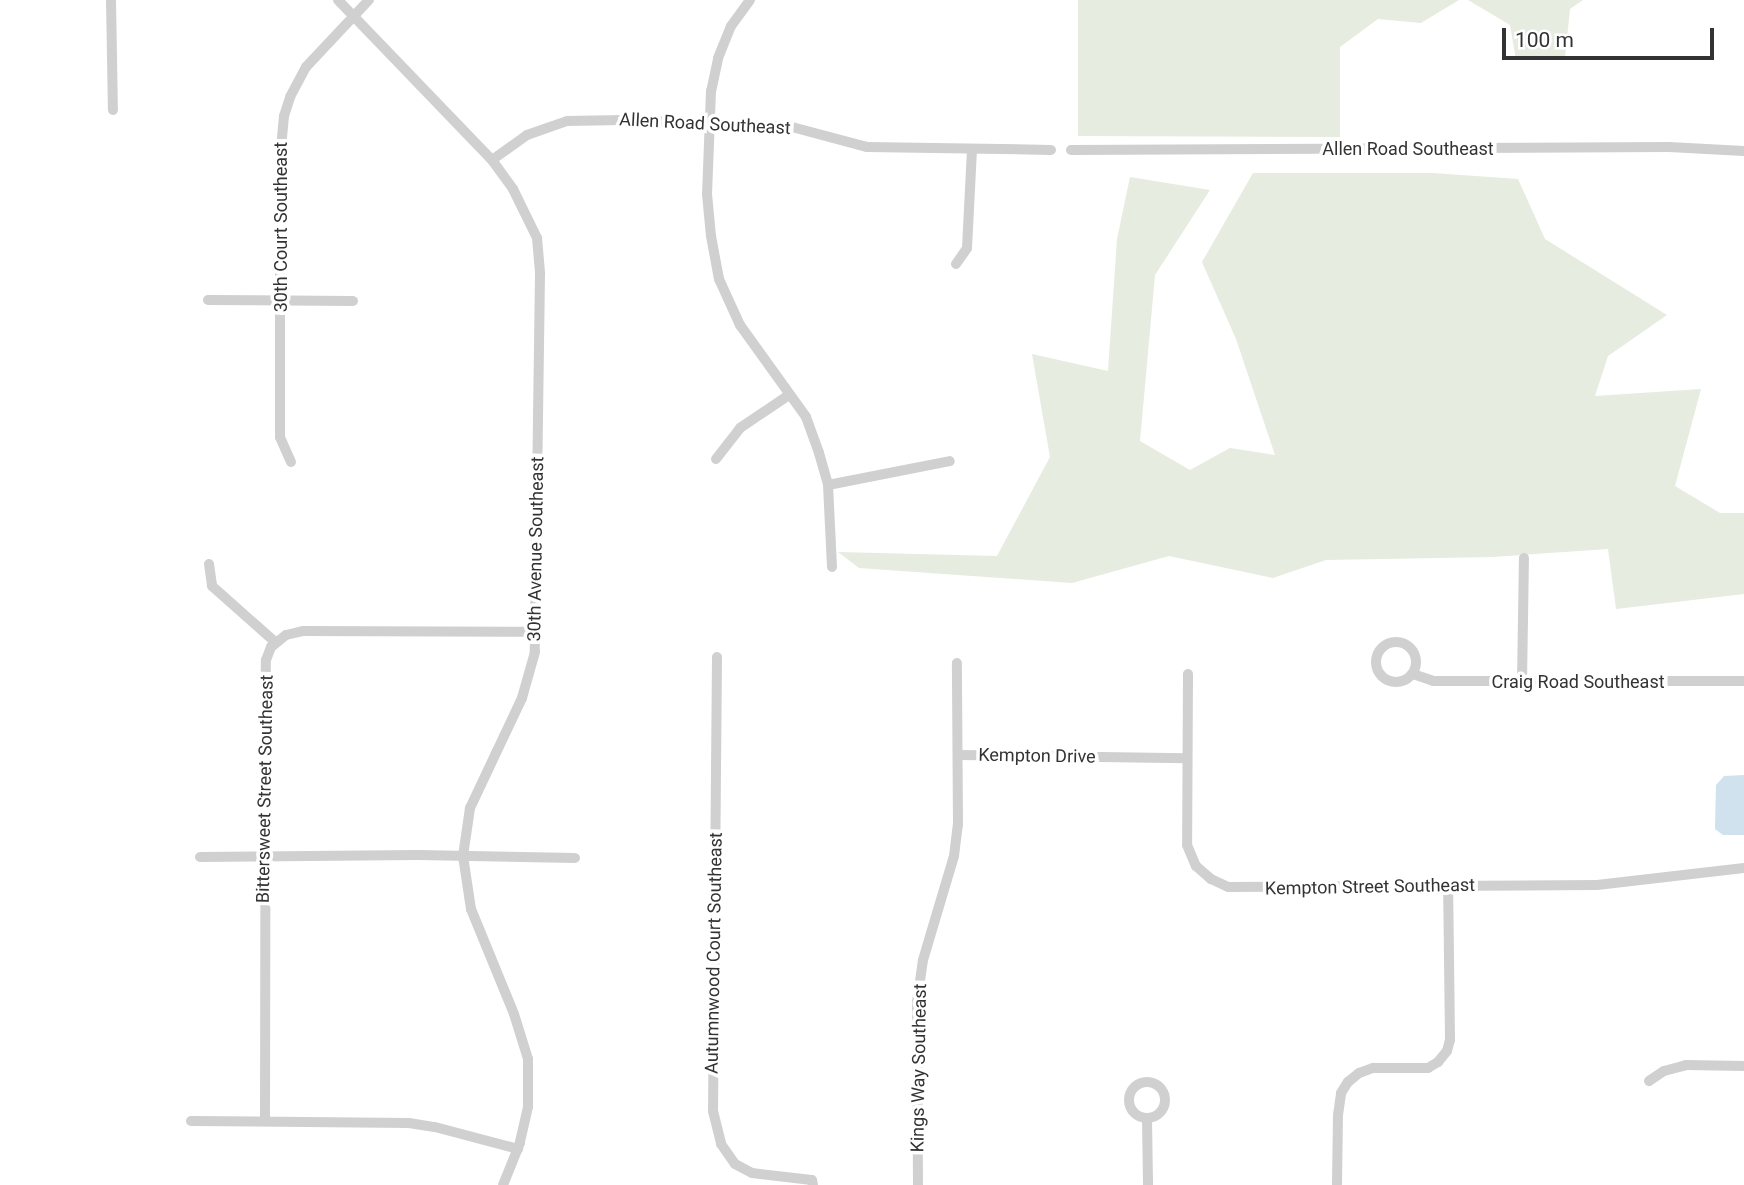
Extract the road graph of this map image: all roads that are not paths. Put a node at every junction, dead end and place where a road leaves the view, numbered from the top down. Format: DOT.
graph roads {
  1 [pos="111,0"];
  2 [pos="338,0"];
  3 [pos="369,0"];
  4 [pos="750,0"];
  5 [pos="354,14"];
  6 [pos="113,110"];
  7 [pos="710,122"];
  8 [pos="972,150"];
  9 [pos="1052,150"];
  10 [pos="1071,150"];
  11 [pos="1744,151"];
  12 [pos="492,160"];
  13 [pos="956,264"];
  14 [pos="208,300"];
  15 [pos="281,302"];
  16 [pos="353,302"];
  17 [pos="789,395"];
  18 [pos="716,459"];
  19 [pos="950,461"];
  20 [pos="291,462"];
  21 [pos="828,485"];
  22 [pos="1524,558"];
  23 [pos="209,564"];
  24 [pos="832,567"];
  25 [pos="537,632"];
  26 [pos="275,642"];
  27 [pos="716,657"];
  28 [pos="957,663"];
  29 [pos="1188,674"];
  30 [pos="1413,674"];
  31 [pos="1744,681"];
  32 [pos="1522,682"];
  33 [pos="959,755"];
  34 [pos="1186,758"];
  35 [pos="463,856"];
  36 [pos="200,857"];
  37 [pos="264,857"];
  38 [pos="575,858"];
  39 [pos="1744,868"];
  40 [pos="1448,886"];
  41 [pos="1744,1066"];
  42 [pos="1649,1081"];
  43 [pos="1147,1119"];
  44 [pos="265,1120"];
  45 [pos="191,1121"];
  46 [pos="518,1149"];
  47 [pos="813,1183"];
  48 [pos="503,1185"];
  49 [pos="918,1185"];
  50 [pos="1148,1185"];
  51 [pos="1337,1185"];
  1 -- 6 [label="street"];
  2 -- 5 [label="street, 30th Avenue Southeast"];
  3 -- 5 [label="street, 30th Court Southeast"];
  4 -- 7 [label="street"];
  5 -- 12 [label="street, 30th Avenue Southeast"];
  5 -- 15 [label="street, 30th Court Southeast"];
  7 -- 8 [label="street, Allen Road Southeast"];
  7 -- 12 [label="street, Allen Road Southeast"];
  7 -- 17 [label="street"];
  8 -- 9 [label="street, Allen Road Southeast"];
  8 -- 13 [label="street"];
  10 -- 11 [label="street, Allen Road Southeast"];
  12 -- 25 [label="street, 30th Avenue Southeast"];
  14 -- 15 [label="street"];
  15 -- 16 [label="street"];
  15 -- 20 [label="street, 30th Court Southeast"];
  17 -- 18 [label="street"];
  17 -- 21 [label="street"];
  19 -- 21 [label="street"];
  21 -- 24 [label="street"];
  22 -- 32 [label="street"];
  23 -- 26 [label="street"];
  25 -- 26 [label="street"];
  25 -- 35 [label="street, 30th Avenue Southeast"];
  26 -- 37 [label="street, Bittersweet Street Southeast"];
  27 -- 47 [label="street, Autumnwood Court Southeast"];
  28 -- 33 [label="street, Kings Way Southeast"];
  29 -- 34 [label="street, Kempton Street Southeast"];
  30 -- 32 [label="street, Craig Road Southeast"];
  31 -- 32 [label="street, Craig Road Southeast"];
  33 -- 34 [label="street, Kempton Drive"];
  33 -- 49 [label="street, Kings Way Southeast"];
  34 -- 40 [label="street, Kempton Street Southeast"];
  35 -- 37 [label="street"];
  35 -- 38 [label="street"];
  35 -- 46 [label="street, 30th Avenue Southeast"];
  36 -- 37 [label="street"];
  37 -- 44 [label="street, Bittersweet Street Southeast"];
  39 -- 40 [label="street, Kempton Street Southeast"];
  40 -- 51 [label="street"];
  41 -- 42 [label="street"];
  43 -- 50 [label="street"];
  44 -- 45 [label="street"];
  44 -- 46 [label="street"];
  46 -- 48 [label="street, 30th Avenue Southeast"];
}
